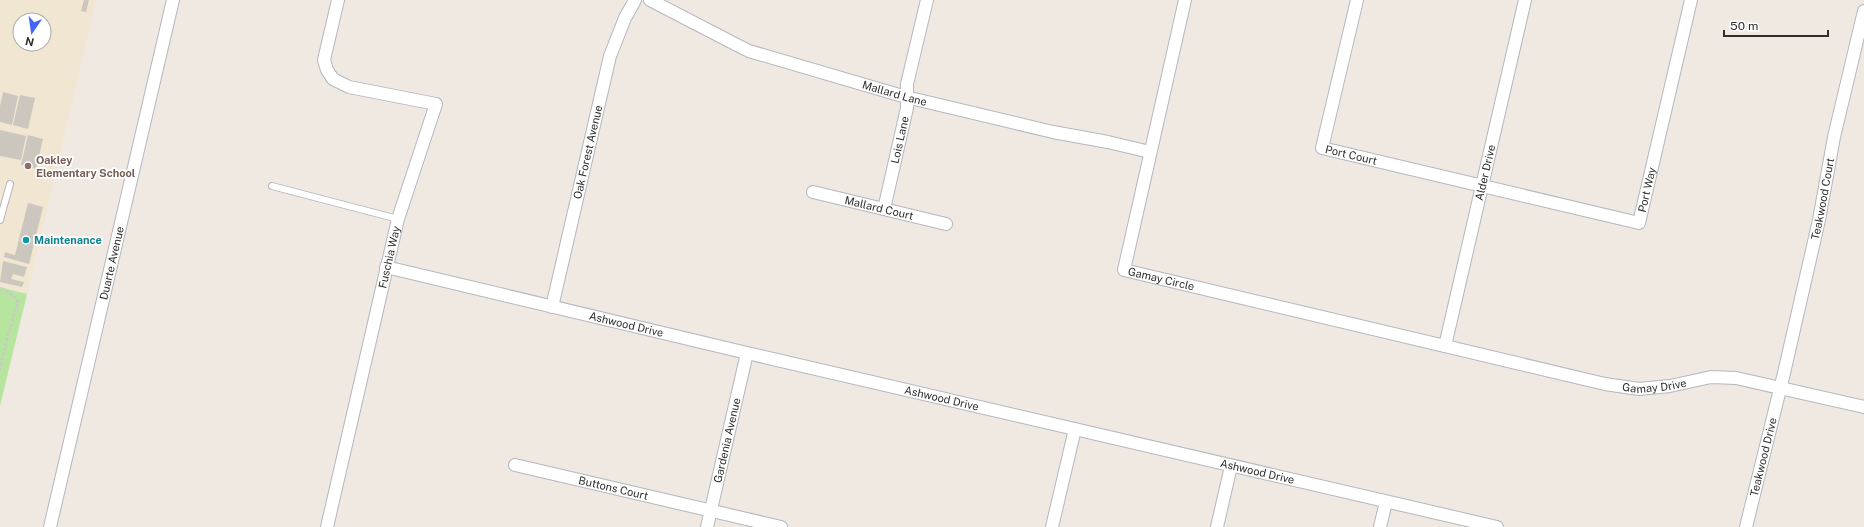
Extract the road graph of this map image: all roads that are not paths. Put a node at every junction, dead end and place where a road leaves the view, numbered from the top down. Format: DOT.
graph roads {
  1 [pos="173,0"];
  2 [pos="338,0"];
  3 [pos="634,0"];
  4 [pos="650,0"];
  5 [pos="927,0"];
  6 [pos="1185,0"];
  7 [pos="1357,0"];
  8 [pos="1525,0"];
  9 [pos="1691,0"];
  10 [pos="1864,11"];
  11 [pos="906,97"];
  12 [pos="1150,152"];
  13 [pos="10,184"];
  14 [pos="272,186"];
  15 [pos="1481,186"];
  16 [pos="812,192"];
  17 [pos="884,209"];
  18 [pos="398,219"];
  19 [pos="0,220"];
  20 [pos="946,224"];
  21 [pos="386,267"];
  22 [pos="552,307"];
  23 [pos="1445,346"];
  24 [pos="746,353"];
  25 [pos="1780,388"];
  26 [pos="1864,407"];
  27 [pos="1075,429"];
  28 [pos="515,465"];
  29 [pos="1231,466"];
  30 [pos="1386,502"];
  31 [pos="710,511"];
  32 [pos="50,527"];
  33 [pos="328,527"];
  34 [pos="706,527"];
  35 [pos="781,527"];
  36 [pos="1052,527"];
  37 [pos="1217,527"];
  38 [pos="1380,527"];
  39 [pos="1497,527"];
  40 [pos="1746,527"];
  1 -- 32 [label="street, Duarte Avenue"];
  2 -- 18 [label="street, Fuschia Way"];
  3 -- 22 [label="street, Oak Forest Avenue"];
  4 -- 11 [label="street, Mallard Lane"];
  5 -- 11 [label="street, Lois Lane"];
  6 -- 12 [label="street, Gamay Circle"];
  7 -- 15 [label="street, Port Court"];
  8 -- 15 [label="street, Alder Drive"];
  9 -- 15 [label="street, Port Way"];
  10 -- 25 [label="street, Teakwood Court"];
  11 -- 12 [label="street, Mallard Lane"];
  11 -- 17 [label="street, Lois Lane"];
  12 -- 23 [label="street, Gamay Circle"];
  13 -- 19 [label="lane"];
  14 -- 18 [label="lane"];
  15 -- 23 [label="street, Alder Drive"];
  16 -- 17 [label="street, Mallard Court"];
  17 -- 20 [label="street, Mallard Court"];
  18 -- 21 [label="street, Fuschia Way"];
  21 -- 22 [label="street, Ashwood Drive"];
  21 -- 33 [label="street, Fuschia Way"];
  22 -- 24 [label="street, Ashwood Drive"];
  23 -- 25 [label="street, Gamay Drive"];
  24 -- 27 [label="street, Ashwood Drive"];
  24 -- 31 [label="street, Gardenia Avenue"];
  25 -- 26 [label="street, Gamay Drive"];
  25 -- 40 [label="street, Teakwood Drive"];
  27 -- 29 [label="street, Ashwood Drive"];
  27 -- 36 [label="street"];
  28 -- 31 [label="street, Buttons Court"];
  29 -- 30 [label="street, Ashwood Drive"];
  29 -- 37 [label="street"];
  30 -- 38 [label="street"];
  30 -- 39 [label="street, Ashwood Drive"];
  31 -- 34 [label="street, Gardenia Avenue"];
  31 -- 35 [label="street, Buttons Court"];
}
